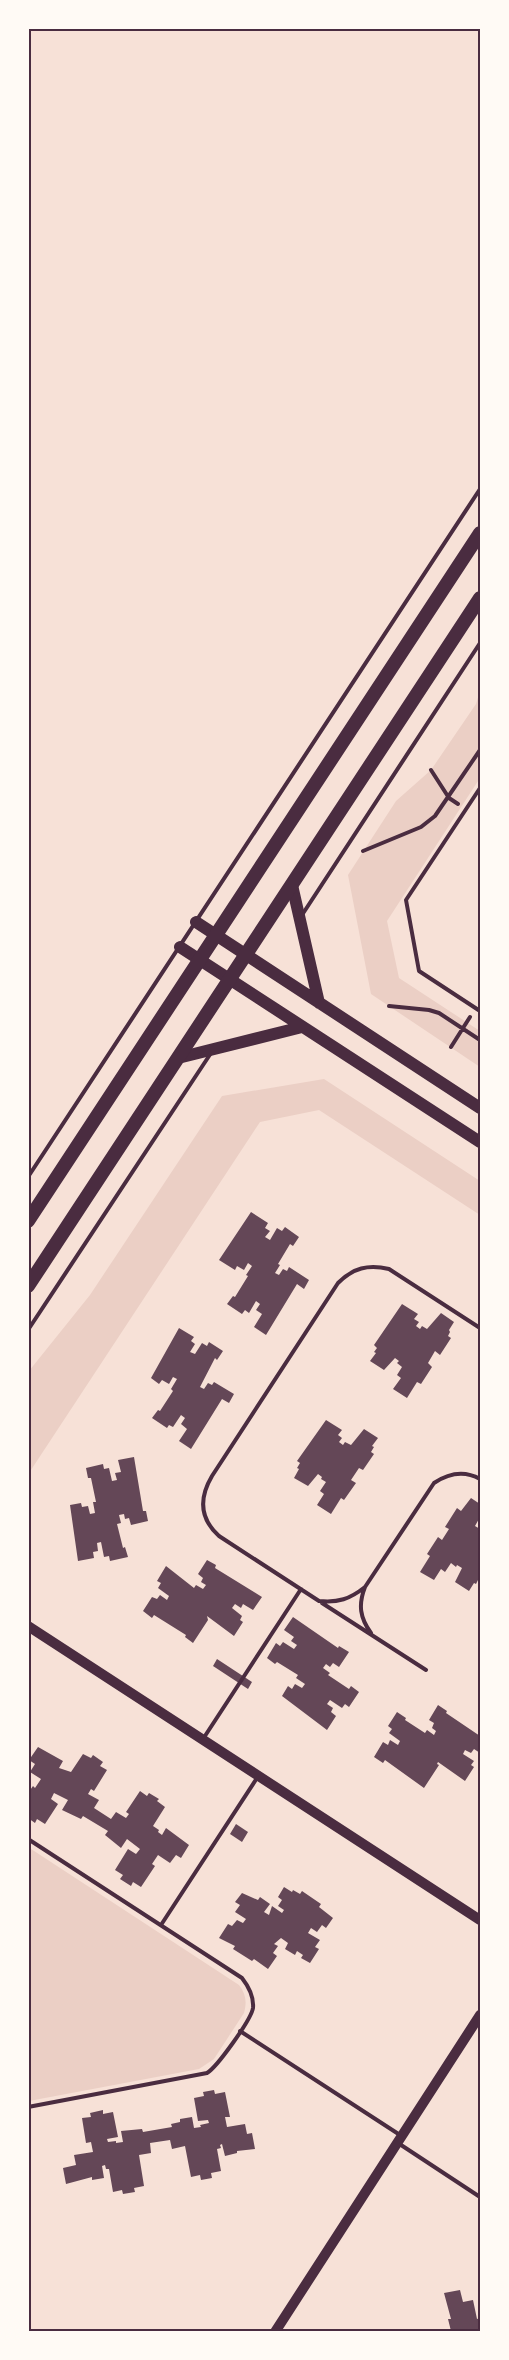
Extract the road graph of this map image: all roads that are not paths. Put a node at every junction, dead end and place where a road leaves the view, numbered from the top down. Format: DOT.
graph roads {
  1 [pos="480,489"];
  2 [pos="480,533"];
  3 [pos="480,598"];
  4 [pos="480,643"];
  5 [pos="480,788"];
  6 [pos="292,885"];
  7 [pos="300,919"];
  8 [pos="196,922"];
  9 [pos="216,936"];
  10 [pos="180,947"];
  11 [pos="246,955"];
  12 [pos="200,960"];
  13 [pos="230,980"];
  14 [pos="319,1003"];
  15 [pos="480,1011"];
  16 [pos="302,1027"];
  17 [pos="214,1049"];
  18 [pos="178,1058"];
  19 [pos="480,1108"];
  20 [pos="480,1142"];
  21 [pos="28,1178"];
  22 [pos="28,1221"];
  23 [pos="28,1286"];
  24 [pos="480,1328"];
  25 [pos="28,1330"];
  26 [pos="480,1479"];
  27 [pos="365,1587"];
  28 [pos="301,1589"];
  29 [pos="319,1601"];
  30 [pos="28,1626"];
  31 [pos="373,1636"];
  32 [pos="426,1670"];
  33 [pos="202,1739"];
  34 [pos="258,1776"];
  35 [pos="28,1839"];
  36 [pos="480,1920"];
  37 [pos="161,1925"];
  38 [pos="480,2015"];
  39 [pos="240,2031"];
  40 [pos="28,2107"];
  41 [pos="400,2139"];
  42 [pos="480,2197"];
  43 [pos="275,2331"];
  1 -- 8 [label="lane"];
  2 -- 9 [label="highway"];
  3 -- 6 [label="highway"];
  4 -- 7 [label="lane"];
  5 -- 15 [label="lane"];
  6 -- 7 [label="main road"];
  6 -- 11 [label="highway"];
  7 -- 14 [label="main road"];
  8 -- 9 [label="main road"];
  8 -- 10 [label="lane"];
  9 -- 11 [label="main road"];
  9 -- 12 [label="highway"];
  10 -- 12 [label="main road"];
  10 -- 21 [label="lane"];
  11 -- 13 [label="highway"];
  11 -- 14 [label="main road"];
  12 -- 13 [label="main road"];
  12 -- 22 [label="highway"];
  13 -- 16 [label="main road"];
  13 -- 18 [label="highway"];
  14 -- 19 [label="main road"];
  16 -- 17 [label="main road"];
  16 -- 20 [label="main road"];
  17 -- 18 [label="main road"];
  17 -- 25 [label="lane"];
  18 -- 23 [label="highway"];
  24 -- 28 [label="lane"];
  26 -- 27 [label="lane"];
  27 -- 29 [label="lane"];
  27 -- 31 [label="lane"];
  28 -- 29 [label="lane"];
  28 -- 33 [label="lane"];
  29 -- 31 [label="lane"];
  30 -- 33 [label="street"];
  31 -- 32 [label="lane"];
  33 -- 34 [label="street"];
  34 -- 36 [label="street"];
  34 -- 37 [label="lane"];
  35 -- 37 [label="lane"];
  37 -- 39 [label="lane"];
  38 -- 41 [label="street"];
  39 -- 40 [label="lane"];
  39 -- 41 [label="lane"];
  41 -- 42 [label="lane"];
  41 -- 43 [label="street"];
}
